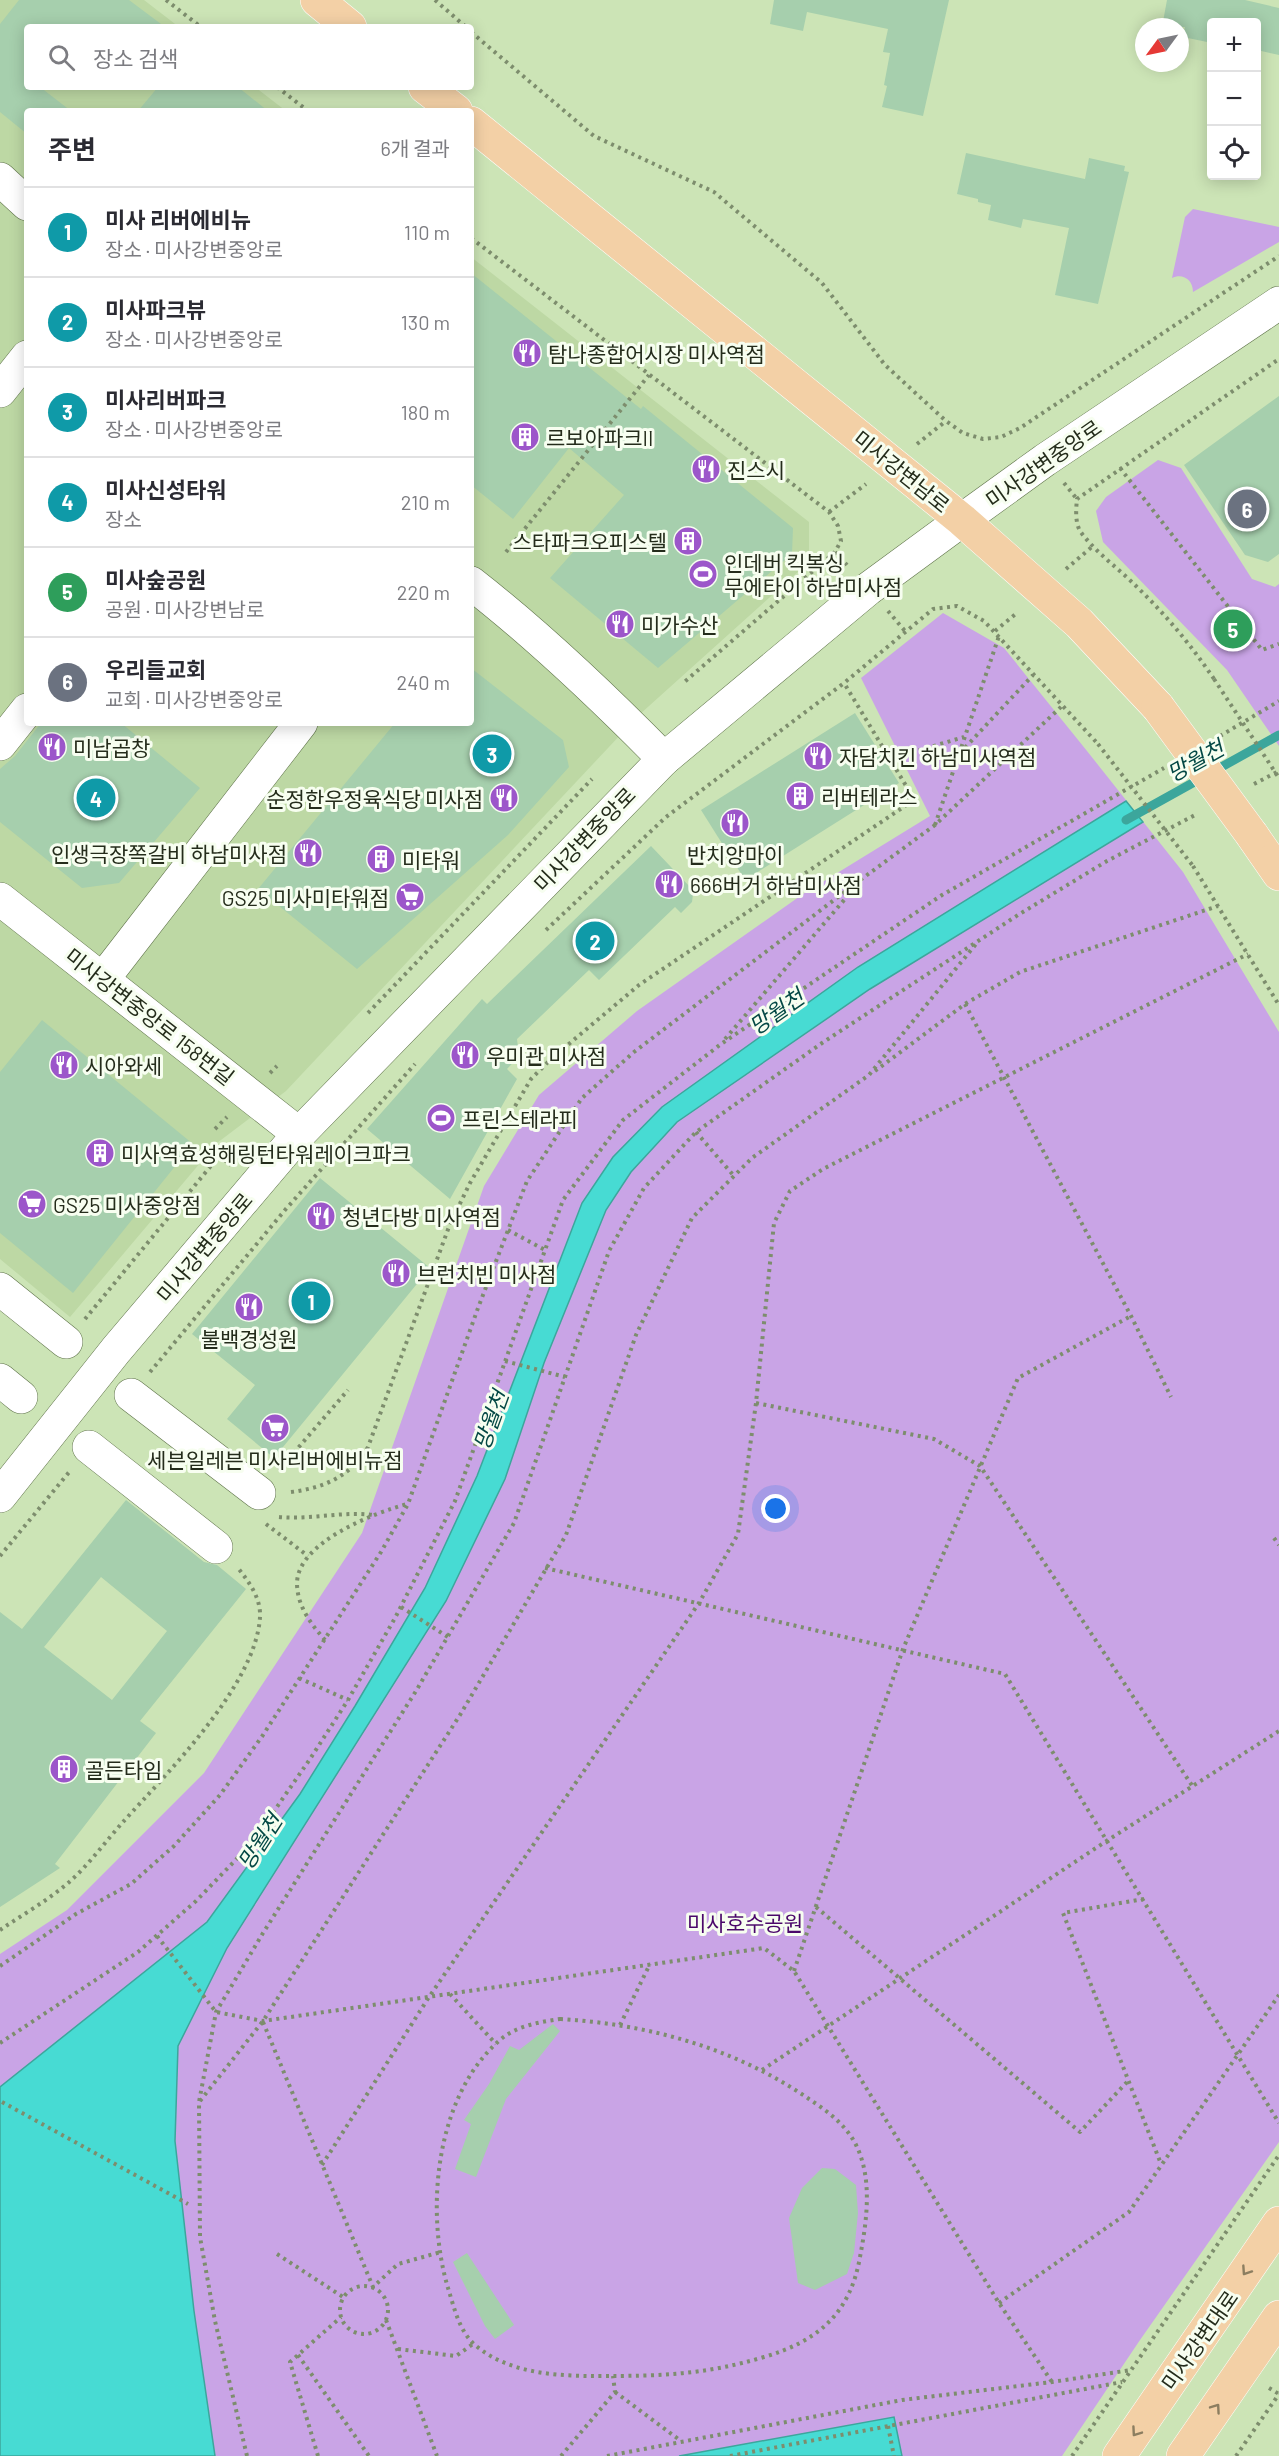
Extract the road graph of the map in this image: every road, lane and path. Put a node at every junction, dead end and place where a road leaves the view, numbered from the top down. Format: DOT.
graph roads {
  1 [pos="166,0"];
  2 [pos="317,0"];
  3 [pos="435,0"];
  4 [pos="197,24"];
  5 [pos="346,24"];
  6 [pos="463,24"];
  7 [pos="474,35"];
  8 [pos="282,90"];
  9 [pos="430,90"];
  10 [pos="304,108"];
  11 [pos="452,108"];
  12 [pos="474,125"];
  13 [pos="0,179"];
  14 [pos="24,201"];
  15 [pos="474,240"];
  16 [pos="1279,256"];
  17 [pos="1279,303"];
  18 [pos="1279,359"];
  19 [pos="24,361"];
  20 [pos="650,375"];
  21 [pos="0,391"];
  22 [pos="1120,468"];
  23 [pos="962,520"];
  24 [pos="506,552"];
  25 [pos="474,585"];
  26 [pos="999,636"];
  27 [pos="1279,644"];
  28 [pos="1033,675"];
  29 [pos="844,683"];
  30 [pos="682,684"];
  31 [pos="1062,706"];
  32 [pos="24,714"];
  33 [pos="299,726"];
  34 [pos="965,737"];
  35 [pos="0,744"];
  36 [pos="959,754"];
  37 [pos="664,759"];
  38 [pos="890,759"];
  39 [pos="1279,771"];
  40 [pos="1279,778"];
  41 [pos="592,779"];
  42 [pos="1249,787"];
  43 [pos="1198,813"];
  44 [pos="1083,816"];
  45 [pos="935,825"];
  46 [pos="1279,874"];
  47 [pos="863,878"];
  48 [pos="0,899"];
  49 [pos="1218,906"];
  50 [pos="544,932"];
  51 [pos="979,941"];
  52 [pos="1248,954"];
  53 [pos="103,979"];
  54 [pos="965,1005"];
  55 [pos="1279,1005"];
  56 [pos="363,1018"];
  57 [pos="721,1044"];
  58 [pos="421,1058"];
  59 [pos="869,1075"];
  60 [pos="1005,1079"];
  61 [pos="696,1132"];
  62 [pos="298,1134"];
  63 [pos="219,1156"];
  64 [pos="734,1176"];
  65 [pos="285,1210"];
  66 [pos="508,1230"];
  67 [pos="546,1250"];
  68 [pos="0,1289"];
  69 [pos="1131,1316"];
  70 [pos="66,1342"];
  71 [pos="505,1362"];
  72 [pos="565,1377"];
  73 [pos="131,1395"];
  74 [pos="1171,1397"];
  75 [pos="756,1403"];
  76 [pos="89,1447"];
  77 [pos="980,1466"];
  78 [pos="0,1496"];
  79 [pos="408,1504"];
  80 [pos="266,1511"];
  81 [pos="373,1515"];
  82 [pos="1274,1538"];
  83 [pos="1279,1545"];
  84 [pos="216,1547"];
  85 [pos="308,1556"];
  86 [pos="545,1568"];
  87 [pos="699,1603"];
  88 [pos="401,1607"];
  89 [pos="449,1637"];
  90 [pos="325,1640"];
  91 [pos="903,1649"];
  92 [pos="299,1678"];
  93 [pos="348,1700"];
  94 [pos="1279,1731"];
  95 [pos="1193,1787"];
  96 [pos="1108,1840"];
  97 [pos="1144,1899"];
  98 [pos="816,1907"];
  99 [pos="0,1930"];
  100 [pos="157,1936"];
  101 [pos="650,1964"];
  102 [pos="0,1966"];
  103 [pos="794,1971"];
  104 [pos="899,1979"];
  105 [pos="450,1994"];
  106 [pos="1279,1995"];
  107 [pos="429,1997"];
  108 [pos="216,2012"];
  109 [pos="263,2022"];
  110 [pos="620,2025"];
  111 [pos="829,2026"];
  112 [pos="0,2043"];
  113 [pos="496,2044"];
  114 [pos="1237,2054"];
  115 [pos="762,2070"];
  116 [pos="1128,2081"];
  117 [pos="2,2102"];
  118 [pos="199,2102"];
  119 [pos="1279,2122"];
  120 [pos="1279,2155"];
  121 [pos="1161,2164"];
  122 [pos="322,2165"];
  123 [pos="188,2204"];
  124 [pos="1279,2223"];
  125 [pos="441,2252"];
  126 [pos="277,2254"];
  127 [pos="373,2287"];
  128 [pos="343,2297"];
  129 [pos="999,2302"];
  130 [pos="341,2317"];
  131 [pos="1279,2317"];
  132 [pos="386,2319"];
  133 [pos="473,2344"];
  134 [pos="398,2349"];
  135 [pos="298,2355"];
  136 [pos="1131,2370"];
  137 [pos="613,2376"];
  138 [pos="1052,2382"];
  139 [pos="1122,2382"];
  140 [pos="615,2392"];
  141 [pos="1279,2394"];
  142 [pos="888,2426"];
  143 [pos="682,2442"];
  144 [pos="247,2456"];
  145 [pos="318,2456"];
  146 [pos="369,2456"];
  147 [pos="437,2456"];
  148 [pos="561,2456"];
  149 [pos="607,2456"];
  150 [pos="730,2456"];
  151 [pos="894,2456"];
  152 [pos="1072,2456"];
  153 [pos="1119,2456"];
  154 [pos="1183,2456"];
  155 [pos="1236,2456"];
  1 -- 4 [label="path"];
  2 -- 5 [label="main road"];
  3 -- 6 [label="path"];
  7 -- 16 [label="path"];
  8 -- 10 [label="path"];
  9 -- 11 [label="main road"];
  12 -- 23 [label="main road, 미사강변남로"];
  13 -- 14 [label="street"];
  15 -- 20 [label="path"];
  17 -- 23 [label="street, 미사강변중앙로"];
  18 -- 22 [label="path"];
  19 -- 21 [label="street"];
  20 -- 24 [label="path"];
  20 -- 30 [label="path"];
  22 -- 27 [label="path"];
  22 -- 40 [label="path, bridge"];
  23 -- 37 [label="street, 미사강변중앙로"];
  23 -- 46 [label="main road, 미사강변남로, bridge"];
  25 -- 37 [label="street"];
  26 -- 28 [label="path"];
  26 -- 29 [label="path"];
  26 -- 34 [label="path"];
  28 -- 31 [label="path"];
  28 -- 36 [label="path"];
  29 -- 38 [label="path"];
  29 -- 50 [label="path"];
  31 -- 45 [label="path"];
  31 -- 49 [label="path, bridge"];
  32 -- 35 [label="street"];
  33 -- 53 [label="street"];
  34 -- 36 [label="path"];
  34 -- 38 [label="path"];
  36 -- 45 [label="path"];
  37 -- 62 [label="street, 미사강변중앙로"];
  38 -- 80 [label="path"];
  39 -- 42 [label="path"];
  41 -- 56 [label="path"];
  43 -- 51 [label="path"];
  44 -- 57 [label="path"];
  45 -- 47 [label="path"];
  47 -- 57 [label="path"];
  47 -- 66 [label="path"];
  48 -- 53 [label="street, 미사강변중앙로 158번길"];
  49 -- 52 [label="path"];
  49 -- 54 [label="path"];
  51 -- 59 [label="path"];
  51 -- 61 [label="path"];
  52 -- 55 [label="path"];
  52 -- 60 [label="path"];
  53 -- 62 [label="street, 미사강변중앙로 158번길"];
  54 -- 59 [label="path"];
  54 -- 60 [label="path"];
  57 -- 67 [label="path"];
  58 -- 65 [label="path"];
  59 -- 64 [label="path"];
  60 -- 69 [label="path"];
  60 -- 75 [label="path"];
  61 -- 64 [label="path"];
  61 -- 72 [label="path"];
  62 -- 78 [label="street, 미사강변중앙로"];
  63 -- 70 [label="path"];
  64 -- 86 [label="path"];
  66 -- 67 [label="path"];
  66 -- 79 [label="path"];
  67 -- 71 [label="path"];
  68 -- 70 [label="street"];
  69 -- 74 [label="path"];
  69 -- 77 [label="path"];
  71 -- 72 [label="path"];
  71 -- 88 [label="path"];
  72 -- 89 [label="path"];
  73 -- 80 [label="street"];
  75 -- 77 [label="path"];
  75 -- 87 [label="path"];
  76 -- 84 [label="street"];
  77 -- 91 [label="path"];
  77 -- 95 [label="path"];
  79 -- 81 [label="path"];
  79 -- 90 [label="path"];
  80 -- 81 [label="path"];
  80 -- 85 [label="path"];
  81 -- 85 [label="path"];
  82 -- 83 [label="path"];
  84 -- 99 [label="path"];
  85 -- 90 [label="path"];
  86 -- 87 [label="path"];
  86 -- 109 [label="path"];
  87 -- 91 [label="path"];
  87 -- 107 [label="path"];
  88 -- 89 [label="path"];
  88 -- 93 [label="path"];
  89 -- 108 [label="path"];
  90 -- 92 [label="path"];
  91 -- 96 [label="path"];
  91 -- 98 [label="path"];
  92 -- 93 [label="path"];
  92 -- 102 [label="path"];
  93 -- 100 [label="path"];
  94 -- 95 [label="path"];
  95 -- 96 [label="path"];
  96 -- 97 [label="path"];
  96 -- 104 [label="path"];
  97 -- 114 [label="path"];
  97 -- 116 [label="path"];
  98 -- 103 [label="path"];
  98 -- 104 [label="path"];
  100 -- 108 [label="path"];
  100 -- 112 [label="path"];
  101 -- 103 [label="path"];
  101 -- 105 [label="path"];
  101 -- 110 [label="path"];
  103 -- 111 [label="path"];
  104 -- 111 [label="path"];
  104 -- 116 [label="path"];
  105 -- 107 [label="path"];
  105 -- 113 [label="path"];
  106 -- 114 [label="path"];
  107 -- 109 [label="path"];
  107 -- 122 [label="path"];
  108 -- 109 [label="path"];
  108 -- 118 [label="path"];
  109 -- 118 [label="path"];
  109 -- 122 [label="path"];
  110 -- 113 [label="path"];
  110 -- 115 [label="path"];
  111 -- 115 [label="path"];
  111 -- 129 [label="path"];
  113 -- 125 [label="path"];
  114 -- 119 [label="path"];
  114 -- 121 [label="path"];
  115 -- 137 [label="path"];
  116 -- 121 [label="path"];
  117 -- 123 [label="path"];
  118 -- 144 [label="path"];
  120 -- 136 [label="path"];
  121 -- 129 [label="path"];
  122 -- 127 [label="path"];
  124 -- 153 [label="main road, 미사강변대로, one-way"];
  125 -- 127 [label="path"];
  125 -- 133 [label="path"];
  126 -- 128 [label="path"];
  127 -- 128 [label="path"];
  127 -- 132 [label="path"];
  128 -- 130 [label="path"];
  129 -- 138 [label="path"];
  130 -- 132 [label="path"];
  130 -- 135 [label="path"];
  154 -- 131 [label="main road, one-way"];
  132 -- 134 [label="path"];
  133 -- 134 [label="path"];
  133 -- 137 [label="path"];
  134 -- 147 [label="path"];
  135 -- 145 [label="path"];
  135 -- 146 [label="path"];
  136 -- 138 [label="path"];
  136 -- 139 [label="path"];
  137 -- 140 [label="path"];
  138 -- 143 [label="path"];
  139 -- 142 [label="path"];
  139 -- 152 [label="path"];
  140 -- 143 [label="path"];
  140 -- 148 [label="path"];
  141 -- 155 [label="path"];
  142 -- 150 [label="path"];
  142 -- 151 [label="path"];
  143 -- 149 [label="path"];
}
